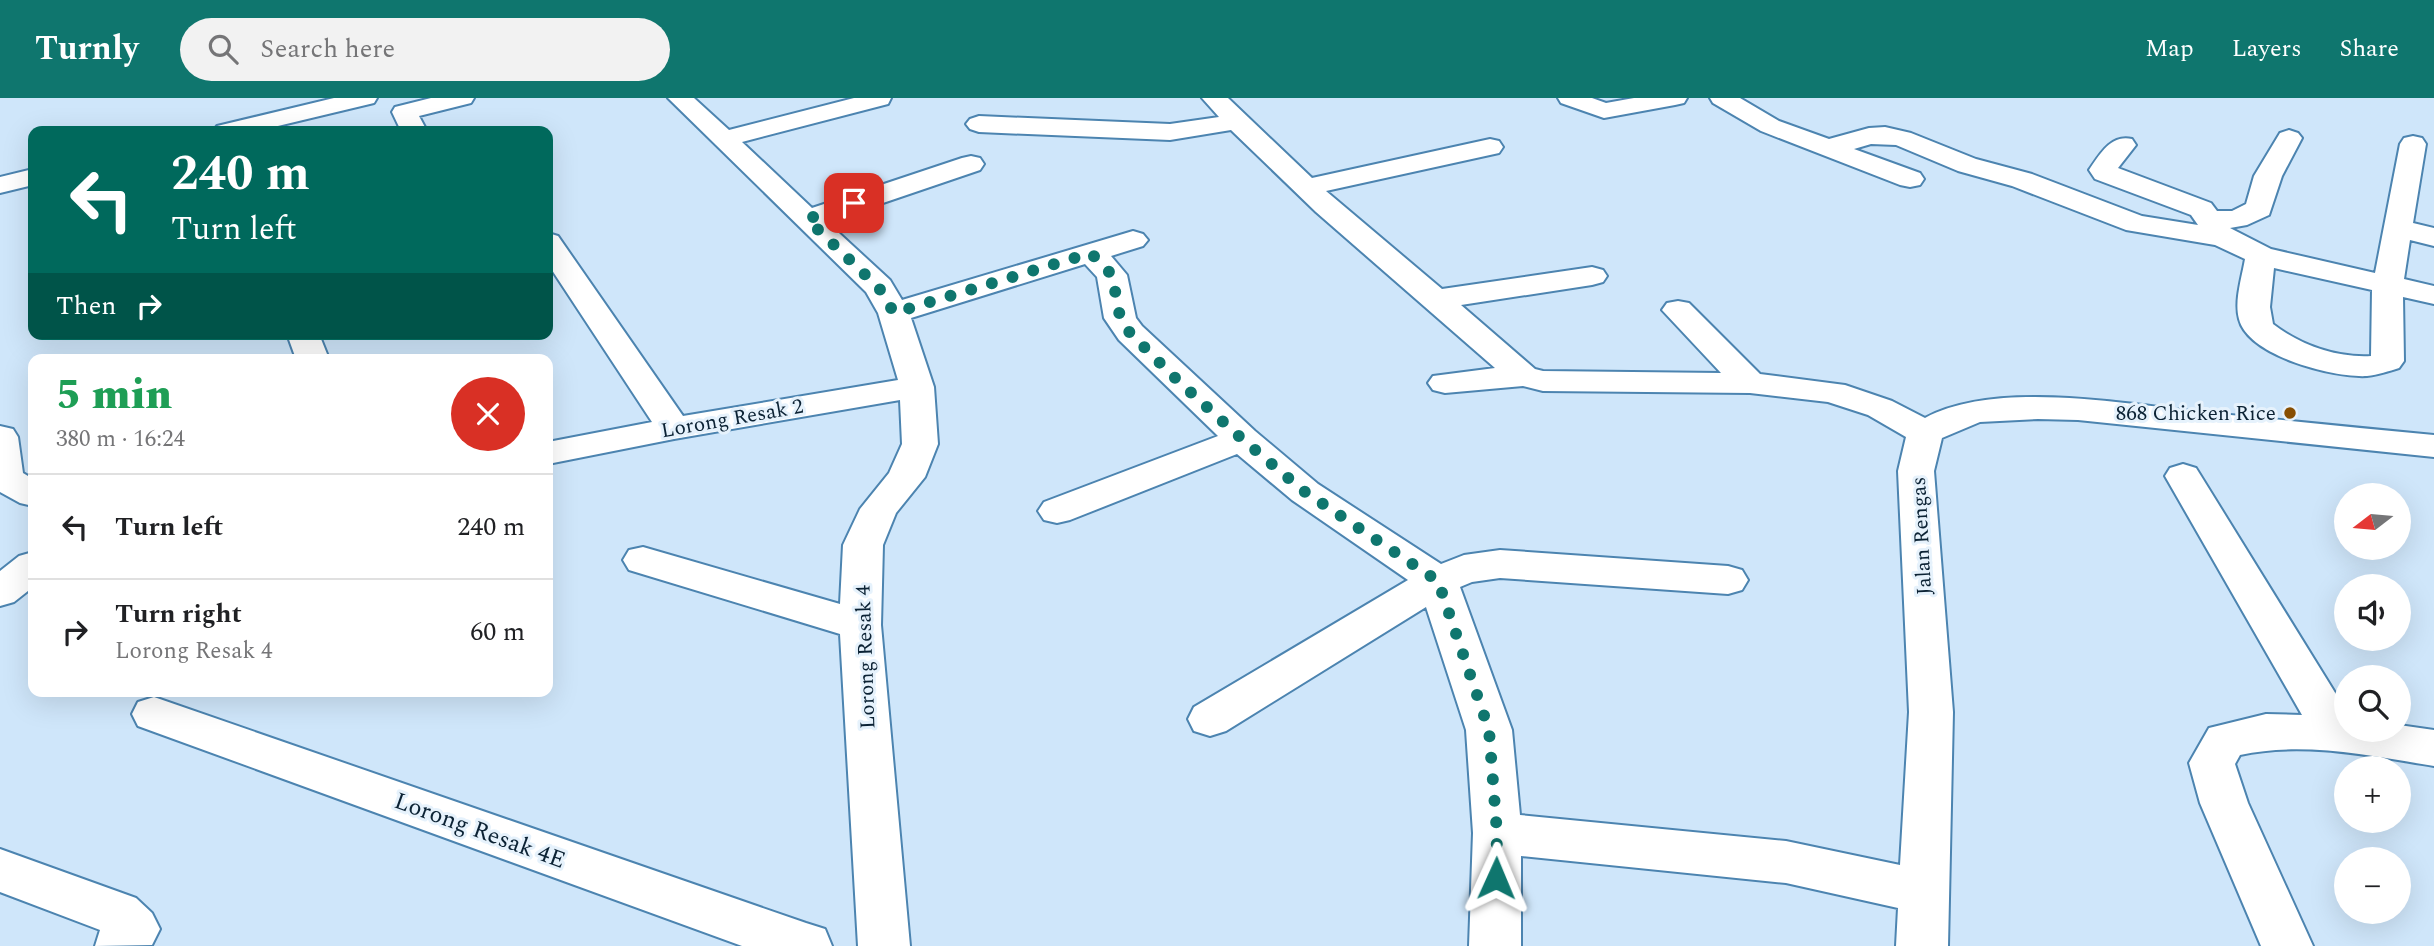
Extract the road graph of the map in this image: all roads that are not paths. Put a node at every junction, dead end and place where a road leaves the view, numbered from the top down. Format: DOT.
graph roads {
  1 [pos="365,98"];
  2 [pos="462,98"];
  3 [pos="680,98"];
  4 [pos="1214,98"];
  5 [pos="1570,98"];
  6 [pos="1675,98"];
  7 [pos="1722,98"];
  8 [pos="878,99"];
  9 [pos="404,114"];
  10 [pos="1236,122"];
  11 [pos="979,124"];
  12 [pos="247,126"];
  13 [pos="2289,138"];
  14 [pos="725,139"];
  15 [pos="2413,144"];
  16 [pos="2123,145"];
  17 [pos="1490,147"];
  18 [pos="1831,148"];
  19 [pos="971,164"];
  20 [pos="28,178"];
  21 [pos="1910,179"];
  22 [pos="0,185"];
  23 [pos="1308,187"];
  24 [pos="807,219"];
  25 [pos="2215,228"];
  26 [pos="2398,228"];
  27 [pos="2434,237"];
  28 [pos="1133,240"];
  29 [pos="553,249"];
  30 [pos="1091,253"];
  31 [pos="2260,255"];
  32 [pos="1592,276"];
  33 [pos="2388,284"];
  34 [pos="2434,295"];
  35 [pos="1436,299"];
  36 [pos="1678,310"];
  37 [pos="894,313"];
  38 [pos="1523,376"];
  39 [pos="1445,383"];
  40 [pos="1750,383"];
  41 [pos="917,387"];
  42 [pos="674,428"];
  43 [pos="1925,433"];
  44 [pos="0,437"];
  45 [pos="1242,439"];
  46 [pos="2434,446"];
  47 [pos="553,452"];
  48 [pos="2183,476"];
  49 [pos="28,491"];
  50 [pos="1057,511"];
  51 [pos="642,560"];
  52 [pos="28,570"];
  53 [pos="1728,580"];
  54 [pos="1438,581"];
  55 [pos="0,592"];
  56 [pos="860,625"];
  57 [pos="155,714"];
  58 [pos="1210,719"];
  59 [pos="2334,730"];
  60 [pos="2334,733"];
  61 [pos="2395,742"];
  62 [pos="2434,748"];
  63 [pos="1497,833"];
  64 [pos="0,870"];
  65 [pos="1924,892"];
  66 [pos="121,946"];
  67 [pos="806,946"];
  68 [pos="884,946"];
  69 [pos="1495,946"];
  70 [pos="1922,946"];
  71 [pos="2287,946"];
  1 -- 12 [label="street"];
  2 -- 9 [label="street"];
  3 -- 14 [label="street, Lorong Resak 4"];
  4 -- 10 [label="street"];
  5 -- 6 [label="street"];
  7 -- 18 [label="street"];
  8 -- 14 [label="street"];
  10 -- 11 [label="street"];
  10 -- 23 [label="street"];
  13 -- 25 [label="street"];
  14 -- 24 [label="street, Lorong Resak 4"];
  15 -- 26 [label="street"];
  16 -- 25 [label="street"];
  17 -- 23 [label="street"];
  18 -- 21 [label="street"];
  18 -- 25 [label="street"];
  19 -- 24 [label="street"];
  20 -- 22 [label="street"];
  23 -- 35 [label="street"];
  24 -- 37 [label="street, Lorong Resak 4"];
  25 -- 31 [label="street"];
  26 -- 27 [label="street"];
  26 -- 33 [label="street"];
  28 -- 30 [label="street"];
  29 -- 42 [label="street"];
  30 -- 37 [label="street"];
  30 -- 45 [label="street"];
  31 -- 33 [label="street"];
  31 -- 33 [label="street"];
  32 -- 35 [label="street"];
  33 -- 34 [label="street"];
  35 -- 38 [label="street"];
  36 -- 40 [label="street"];
  37 -- 41 [label="street, Lorong Resak 4"];
  38 -- 39 [label="street"];
  38 -- 40 [label="street"];
  40 -- 43 [label="street"];
  41 -- 42 [label="street, Lorong Resak 2"];
  41 -- 56 [label="street, Lorong Resak 4"];
  42 -- 47 [label="street, Lorong Resak 2"];
  43 -- 46 [label="street"];
  43 -- 65 [label="street, Jalan Rengas"];
  44 -- 49 [label="street"];
  45 -- 50 [label="street"];
  45 -- 54 [label="street"];
  48 -- 59 [label="street"];
  51 -- 56 [label="street"];
  52 -- 55 [label="street"];
  53 -- 54 [label="street"];
  54 -- 58 [label="street"];
  54 -- 63 [label="street"];
  56 -- 68 [label="street, Lorong Resak 4"];
  57 -- 67 [label="street, Lorong Resak 4E"];
  60 -- 71 [label="street"];
  61 -- 62 [label="street"];
  63 -- 65 [label="street"];
  63 -- 69 [label="street"];
  64 -- 66 [label="street"];
  65 -- 70 [label="street, Jalan Rengas"];
}
